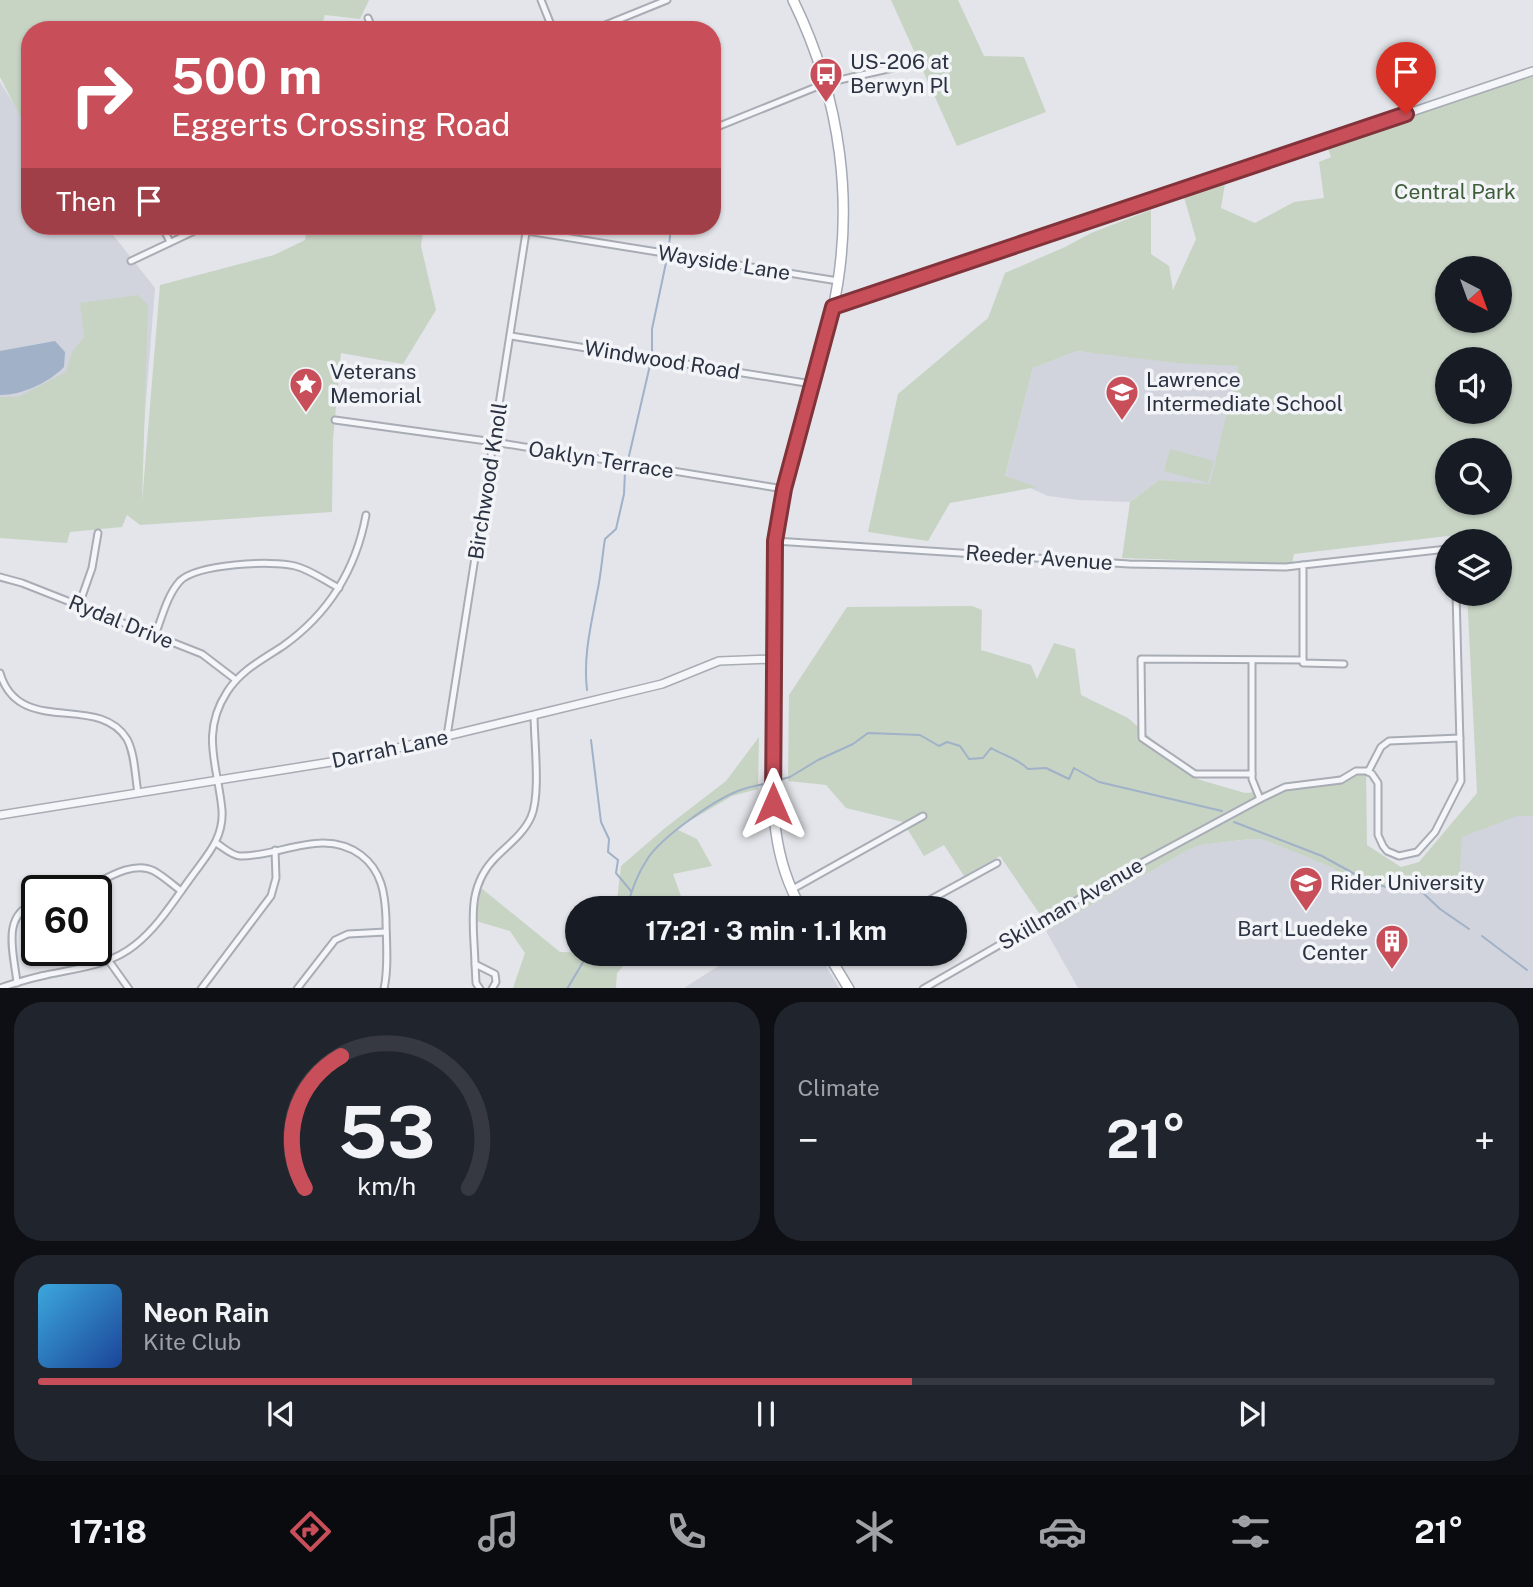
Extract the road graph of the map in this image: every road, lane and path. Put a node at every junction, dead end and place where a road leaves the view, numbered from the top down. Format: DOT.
graph roads {
  1 [pos="541,0"];
  2 [pos="667,0"];
  3 [pos="793,0"];
  4 [pos="368,18"];
  5 [pos="369,21"];
  6 [pos="549,21"];
  7 [pos="615,21"];
  8 [pos="906,65"];
  9 [pos="1533,71"];
  10 [pos="826,83"];
  11 [pos="721,125"];
  12 [pos="166,235"];
  13 [pos="185,235"];
  14 [pos="526,235"];
  15 [pos="568,235"];
  16 [pos="170,242"];
  17 [pos="131,261"];
  18 [pos="838,281"];
  19 [pos="833,307"];
  20 [pos="511,336"];
  21 [pos="813,384"];
  22 [pos="335,420"];
  23 [pos="494,442"];
  24 [pos="784,489"];
  25 [pos="366,515"];
  26 [pos="98,533"];
  27 [pos="775,541"];
  28 [pos="1435,550"];
  29 [pos="1303,565"];
  30 [pos="0,577"];
  31 [pos="339,588"];
  32 [pos="79,605"];
  33 [pos="1455,606"];
  34 [pos="155,635"];
  35 [pos="773,659"];
  36 [pos="1252,660"];
  37 [pos="1303,660"];
  38 [pos="1344,664"];
  39 [pos="0,673"];
  40 [pos="236,680"];
  41 [pos="534,715"];
  42 [pos="447,736"];
  43 [pos="1460,738"];
  44 [pos="1368,772"];
  45 [pos="1252,774"];
  46 [pos="216,780"];
  47 [pos="138,793"];
  48 [pos="1260,799"];
  49 [pos="0,815"];
  50 [pos="923,816"];
  51 [pos="216,843"];
  52 [pos="275,850"];
  53 [pos="997,863"];
  54 [pos="112,876"];
  55 [pos="791,890"];
  56 [pos="181,891"];
  57 [pos="794,896"];
  58 [pos="937,896"];
  59 [pos="21,911"];
  60 [pos="386,932"];
  61 [pos="112,959"];
  62 [pos="475,964"];
  63 [pos="112,965"];
  64 [pos="88,966"];
  65 [pos="836,966"];
  66 [pos="17,983"];
  67 [pos="0,988"];
  68 [pos="128,988"];
  69 [pos="202,988"];
  70 [pos="298,988"];
  71 [pos="384,988"];
  72 [pos="479,988"];
  73 [pos="493,988"];
  74 [pos="848,988"];
  75 [pos="925,988"];
  1 -- 6 [label="street"];
  2 -- 7 [label="street"];
  3 -- 10 [label="main road"];
  4 -- 5 [label="street"];
  8 -- 10 [label="street"];
  9 -- 19 [label="street"];
  10 -- 11 [label="street"];
  10 -- 18 [label="main road"];
  12 -- 16 [label="street"];
  13 -- 16 [label="street"];
  14 -- 20 [label="street, Birchwood Knoll"];
  15 -- 18 [label="street, Wayside Lane"];
  16 -- 17 [label="street"];
  18 -- 19 [label="main road"];
  19 -- 21 [label="main road"];
  20 -- 21 [label="street, Windwood Road"];
  20 -- 23 [label="street, Birchwood Knoll"];
  21 -- 24 [label="main road"];
  22 -- 23 [label="street, Oaklyn Terrace"];
  23 -- 24 [label="street, Oaklyn Terrace"];
  23 -- 42 [label="street, Birchwood Knoll"];
  24 -- 27 [label="main road"];
  25 -- 31 [label="street"];
  26 -- 32 [label="street"];
  27 -- 29 [label="street, Reeder Avenue"];
  27 -- 35 [label="main road"];
  28 -- 29 [label="street, Reeder Avenue"];
  29 -- 37 [label="street"];
  30 -- 32 [label="street, Rydal Drive"];
  31 -- 34 [label="street"];
  31 -- 40 [label="street"];
  32 -- 34 [label="street, Rydal Drive"];
  33 -- 43 [label="street"];
  34 -- 40 [label="street, Rydal Drive"];
  35 -- 41 [label="street, Darrah Lane"];
  35 -- 55 [label="main road"];
  36 -- 37 [label="street"];
  36 -- 45 [label="street"];
  36 -- 45 [label="street"];
  37 -- 38 [label="street"];
  39 -- 47 [label="street"];
  40 -- 46 [label="street"];
  41 -- 42 [label="street, Darrah Lane"];
  41 -- 62 [label="street"];
  42 -- 46 [label="street, Darrah Lane"];
  43 -- 44 [label="street"];
  43 -- 44 [label="street"];
  44 -- 48 [label="street, Skillman Avenue"];
  45 -- 48 [label="street"];
  46 -- 47 [label="street, Darrah Lane"];
  46 -- 51 [label="street"];
  47 -- 49 [label="street, Darrah Lane"];
  48 -- 75 [label="street, Skillman Avenue"];
  50 -- 55 [label="street"];
  51 -- 52 [label="street"];
  51 -- 56 [label="street"];
  52 -- 60 [label="street"];
  52 -- 69 [label="street"];
  53 -- 58 [label="street"];
  54 -- 56 [label="street"];
  55 -- 57 [label="main road"];
  56 -- 61 [label="street"];
  59 -- 66 [label="street"];
  60 -- 70 [label="street"];
  60 -- 71 [label="street"];
  62 -- 72 [label="street"];
  62 -- 73 [label="street"];
  63 -- 68 [label="street"];
  64 -- 66 [label="street"];
  65 -- 74 [label="main road"];
  66 -- 67 [label="street"];
}
